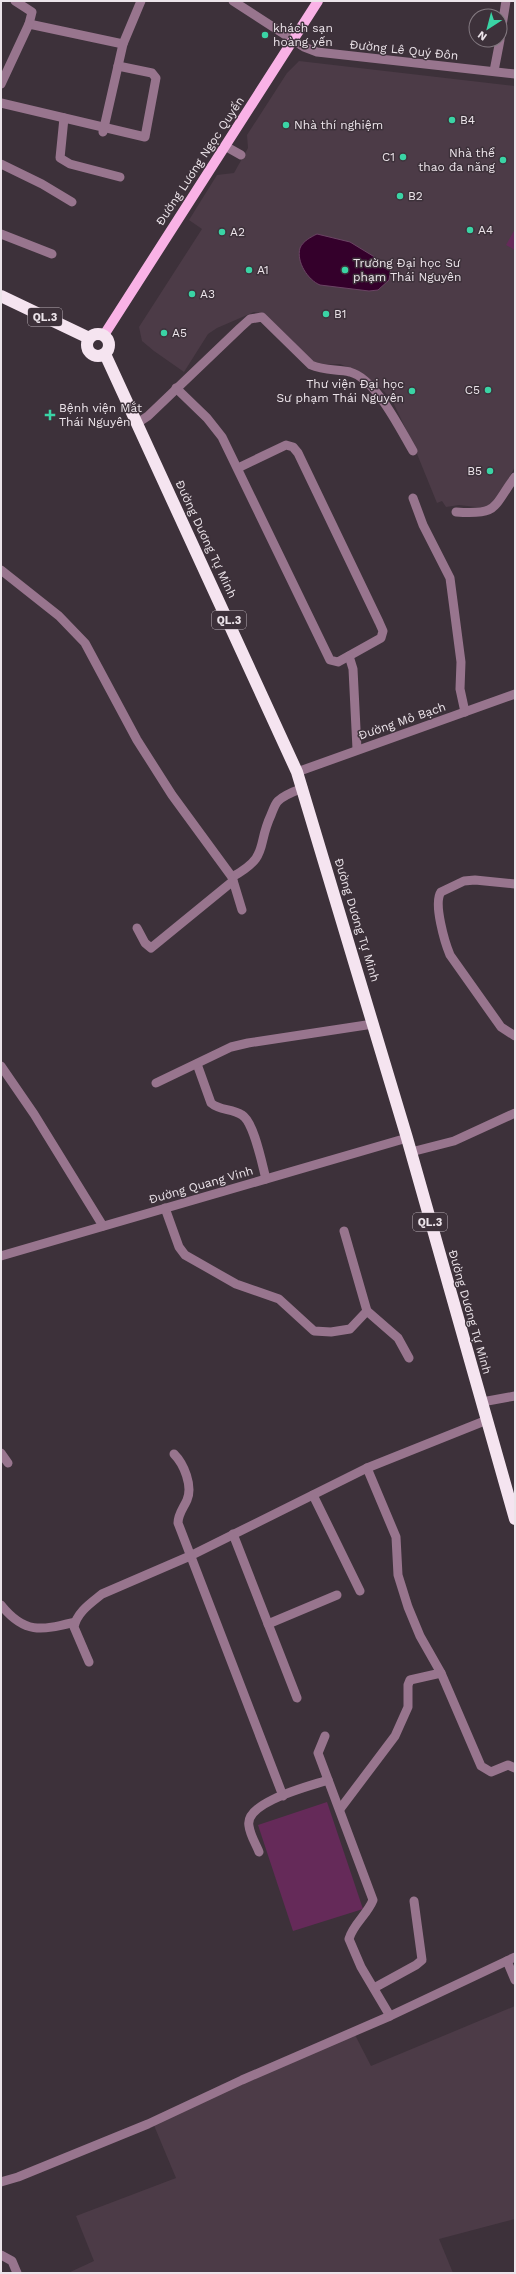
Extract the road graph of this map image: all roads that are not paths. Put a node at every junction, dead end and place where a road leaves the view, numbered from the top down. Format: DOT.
graph roads {
  1 [pos="15,1"];
  2 [pos="141,1"];
  3 [pos="233,1"];
  4 [pos="318,1"];
  5 [pos="28,24"];
  6 [pos="294,40"];
  7 [pos="123,44"];
  8 [pos="498,48"];
  9 [pos="118,66"];
  10 [pos="494,72"];
  11 [pos="515,74"];
  12 [pos="1,84"];
  13 [pos="1,103"];
  14 [pos="64,118"];
  15 [pos="104,130"];
  16 [pos="225,146"];
  17 [pos="241,155"];
  18 [pos="1,164"];
  19 [pos="120,177"];
  20 [pos="72,202"];
  21 [pos="1,234"];
  22 [pos="52,254"];
  23 [pos="1,296"];
  24 [pos="104,335"];
  25 [pos="89,338"];
  26 [pos="105,354"];
  27 [pos="176,388"];
  28 [pos="136,424"];
  29 [pos="413,451"];
  30 [pos="238,468"];
  31 [pos="515,477"];
  32 [pos="413,498"];
  33 [pos="456,512"];
  34 [pos="1,570"];
  35 [pos="349,656"];
  36 [pos="515,694"];
  37 [pos="465,712"];
  38 [pos="357,749"];
  39 [pos="297,772"];
  40 [pos="303,788"];
  41 [pos="233,879"];
  42 [pos="515,884"];
  43 [pos="242,910"];
  44 [pos="137,928"];
  45 [pos="373,1024"];
  46 [pos="515,1036"];
  47 [pos="197,1064"];
  48 [pos="1,1066"];
  49 [pos="156,1083"];
  50 [pos="515,1113"];
  51 [pos="407,1138"];
  52 [pos="411,1152"];
  53 [pos="266,1179"];
  54 [pos="165,1208"];
  55 [pos="103,1226"];
  56 [pos="344,1231"];
  57 [pos="1,1256"];
  58 [pos="367,1311"];
  59 [pos="409,1358"];
  60 [pos="515,1396"];
  61 [pos="482,1402"];
  62 [pos="487,1420"];
  63 [pos="1,1453"];
  64 [pos="174,1454"];
  65 [pos="8,1463"];
  66 [pos="367,1468"];
  67 [pos="313,1495"];
  68 [pos="515,1518"];
  69 [pos="233,1534"];
  70 [pos="190,1556"];
  71 [pos="360,1591"];
  72 [pos="337,1595"];
  73 [pos="1,1605"];
  74 [pos="75,1622"];
  75 [pos="268,1624"];
  76 [pos="88,1662"];
  77 [pos="441,1672"];
  78 [pos="298,1698"];
  79 [pos="325,1736"];
  80 [pos="515,1768"];
  81 [pos="328,1780"];
  82 [pos="283,1796"];
  83 [pos="340,1809"];
  84 [pos="259,1852"];
  85 [pos="414,1901"];
  86 [pos="511,1959"];
  87 [pos="515,1980"];
  88 [pos="374,1988"];
  89 [pos="390,2016"];
  90 [pos="1,2182"];
  91 [pos="1,2255"];
  92 [pos="17,2273"];
  1 -- 5 [label="street"];
  2 -- 7 [label="street"];
  3 -- 6 [label="street, Đường Lê Quý Đôn"];
  4 -- 6 [label="main road, Đường Lương Ngọc Quyến"];
  5 -- 7 [label="street"];
  5 -- 12 [label="street"];
  6 -- 10 [label="street, Đường Lê Quý Đôn"];
  6 -- 16 [label="main road, Đường Lương Ngọc Quyến"];
  7 -- 9 [label="street"];
  8 -- 10 [label="street"];
  9 -- 15 [label="street"];
  9 -- 15 [label="street"];
  10 -- 11 [label="street, Đường Lê Quý Đôn"];
  13 -- 14 [label="street"];
  14 -- 15 [label="street"];
  14 -- 19 [label="street"];
  16 -- 17 [label="street"];
  16 -- 24 [label="main road, Đường Lương Ngọc Quyến"];
  18 -- 20 [label="street"];
  21 -- 22 [label="street"];
  23 -- 25 [label="highway, QL.3"];
  24 -- 25 [label="highway"];
  24 -- 26 [label="highway, QL.3"];
  25 -- 26 [label="highway"];
  26 -- 28 [label="highway, Đường Dương Tự Minh / QL.3"];
  27 -- 28 [label="street"];
  27 -- 29 [label="street"];
  27 -- 30 [label="street"];
  28 -- 39 [label="highway, Đường Dương Tự Minh / QL.3"];
  30 -- 35 [label="street"];
  30 -- 35 [label="street"];
  31 -- 33 [label="street"];
  32 -- 37 [label="street"];
  34 -- 41 [label="street"];
  35 -- 38 [label="street"];
  36 -- 37 [label="street, Đường Mỏ Bạch"];
  37 -- 38 [label="street, Đường Mỏ Bạch"];
  38 -- 39 [label="street, Đường Mỏ Bạch"];
  39 -- 40 [label="highway, Đường Dương Tự Minh / QL.3"];
  40 -- 41 [label="street"];
  40 -- 45 [label="highway, Đường Dương Tự Minh / QL.3"];
  41 -- 43 [label="street"];
  41 -- 44 [label="street"];
  42 -- 46 [label="street"];
  45 -- 47 [label="street"];
  45 -- 51 [label="highway, Đường Dương Tự Minh / QL.3"];
  47 -- 49 [label="street"];
  47 -- 53 [label="street"];
  48 -- 55 [label="street"];
  50 -- 52 [label="street"];
  51 -- 52 [label="highway, Đường Dương Tự Minh / QL.3"];
  51 -- 53 [label="street, Đường Quang Vinh"];
  52 -- 61 [label="highway, Đường Dương Tự Minh / QL.3"];
  53 -- 54 [label="street, Đường Quang Vinh"];
  54 -- 55 [label="street, Đường Quang Vinh"];
  54 -- 58 [label="street"];
  55 -- 57 [label="street, Đường Quang Vinh"];
  56 -- 58 [label="street"];
  58 -- 59 [label="street"];
  60 -- 61 [label="street"];
  61 -- 62 [label="highway, Đường Dương Tự Minh / QL.3"];
  62 -- 66 [label="street"];
  62 -- 68 [label="highway, Đường Dương Tự Minh / QL.3"];
  63 -- 65 [label="street"];
  64 -- 70 [label="street"];
  66 -- 67 [label="street"];
  66 -- 77 [label="street"];
  67 -- 69 [label="street"];
  67 -- 71 [label="street"];
  69 -- 70 [label="street"];
  69 -- 75 [label="street"];
  70 -- 74 [label="street"];
  70 -- 82 [label="street"];
  72 -- 75 [label="street"];
  73 -- 74 [label="street"];
  74 -- 76 [label="street"];
  75 -- 78 [label="street"];
  77 -- 80 [label="street"];
  77 -- 83 [label="street"];
  79 -- 81 [label="street"];
  81 -- 82 [label="street"];
  81 -- 83 [label="street"];
  82 -- 84 [label="street"];
  83 -- 88 [label="street"];
  85 -- 88 [label="street"];
  86 -- 87 [label="street"];
  86 -- 89 [label="street"];
  88 -- 89 [label="street"];
  89 -- 90 [label="street"];
  91 -- 92 [label="street"];
}
